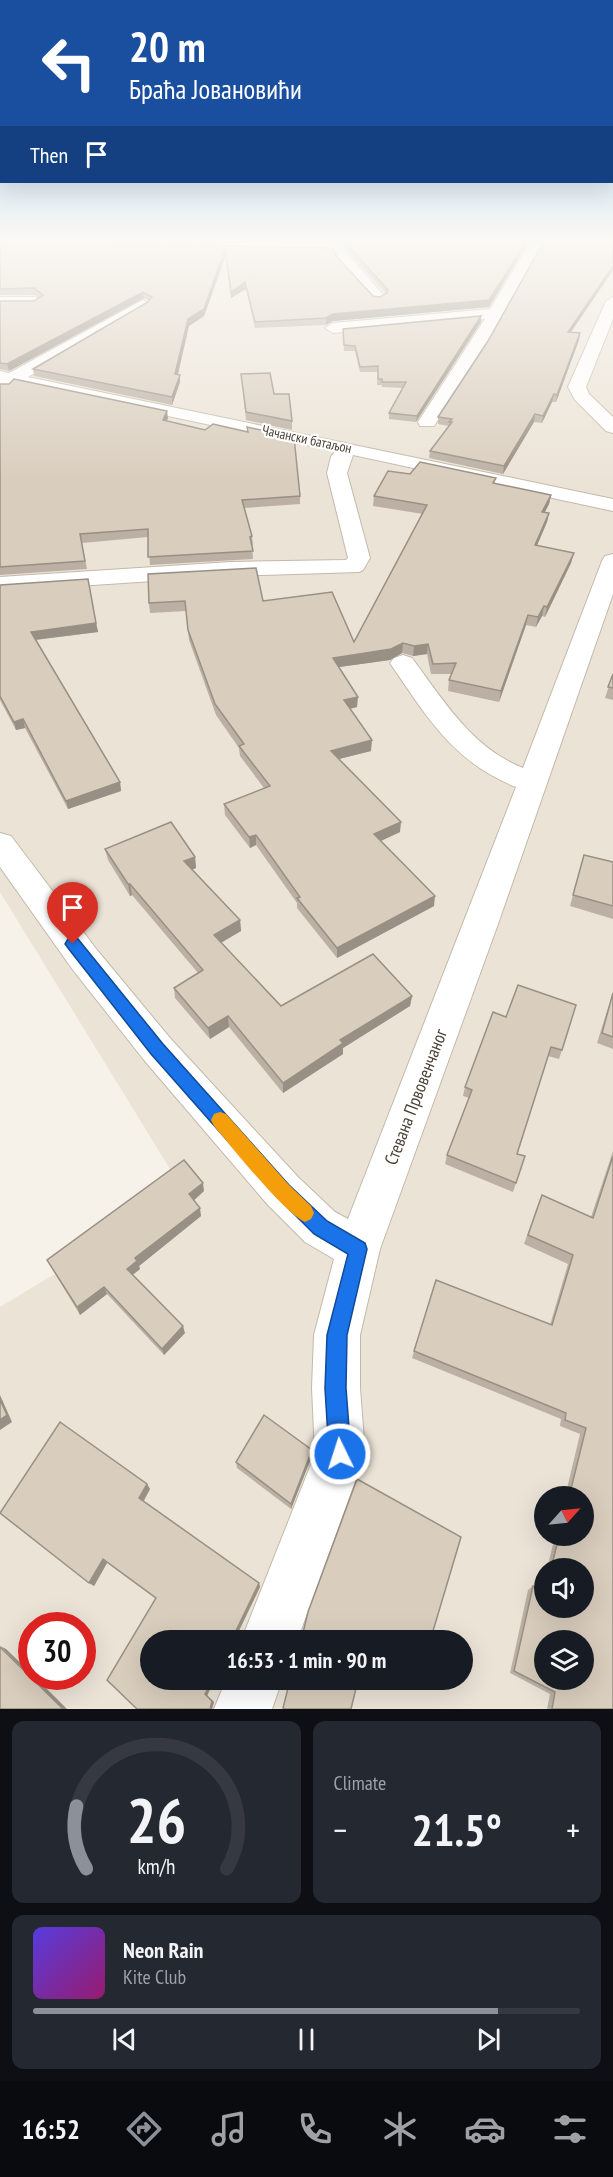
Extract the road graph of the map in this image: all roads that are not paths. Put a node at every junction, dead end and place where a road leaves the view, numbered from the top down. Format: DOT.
graph roads {
  1 [pos="110,323"];
  2 [pos="390,323"];
  3 [pos="490,323"];
  4 [pos="604,323"];
  5 [pos="333,328"];
  6 [pos="4,382"];
  7 [pos="427,422"];
  8 [pos="613,427"];
  9 [pos="348,448"];
  10 [pos="613,505"];
  11 [pos="613,561"];
  12 [pos="0,584"];
  13 [pos="403,663"];
  14 [pos="533,783"];
  15 [pos="0,844"];
  16 [pos="358,1249"];
  17 [pos="273,1630"];
  18 [pos="250,1690"];
  19 [pos="243,1709"];
  1 -- 6 [label="street"];
  2 -- 5 [label="street"];
  3 -- 7 [label="street"];
  4 -- 8 [label="street"];
  6 -- 9 [label="street, Чачански батаљон"];
  9 -- 10 [label="street, Чачански батаљон"];
  9 -- 12 [label="street"];
  11 -- 14 [label="street, Стевана Првовенчаног"];
  13 -- 14 [label="street"];
  14 -- 16 [label="street, Стевана Првовенчаног"];
  15 -- 16 [label="street"];
  16 -- 17 [label="street, Стевана Првовенчаног"];
  18 -- 19 [label="street"];
}
